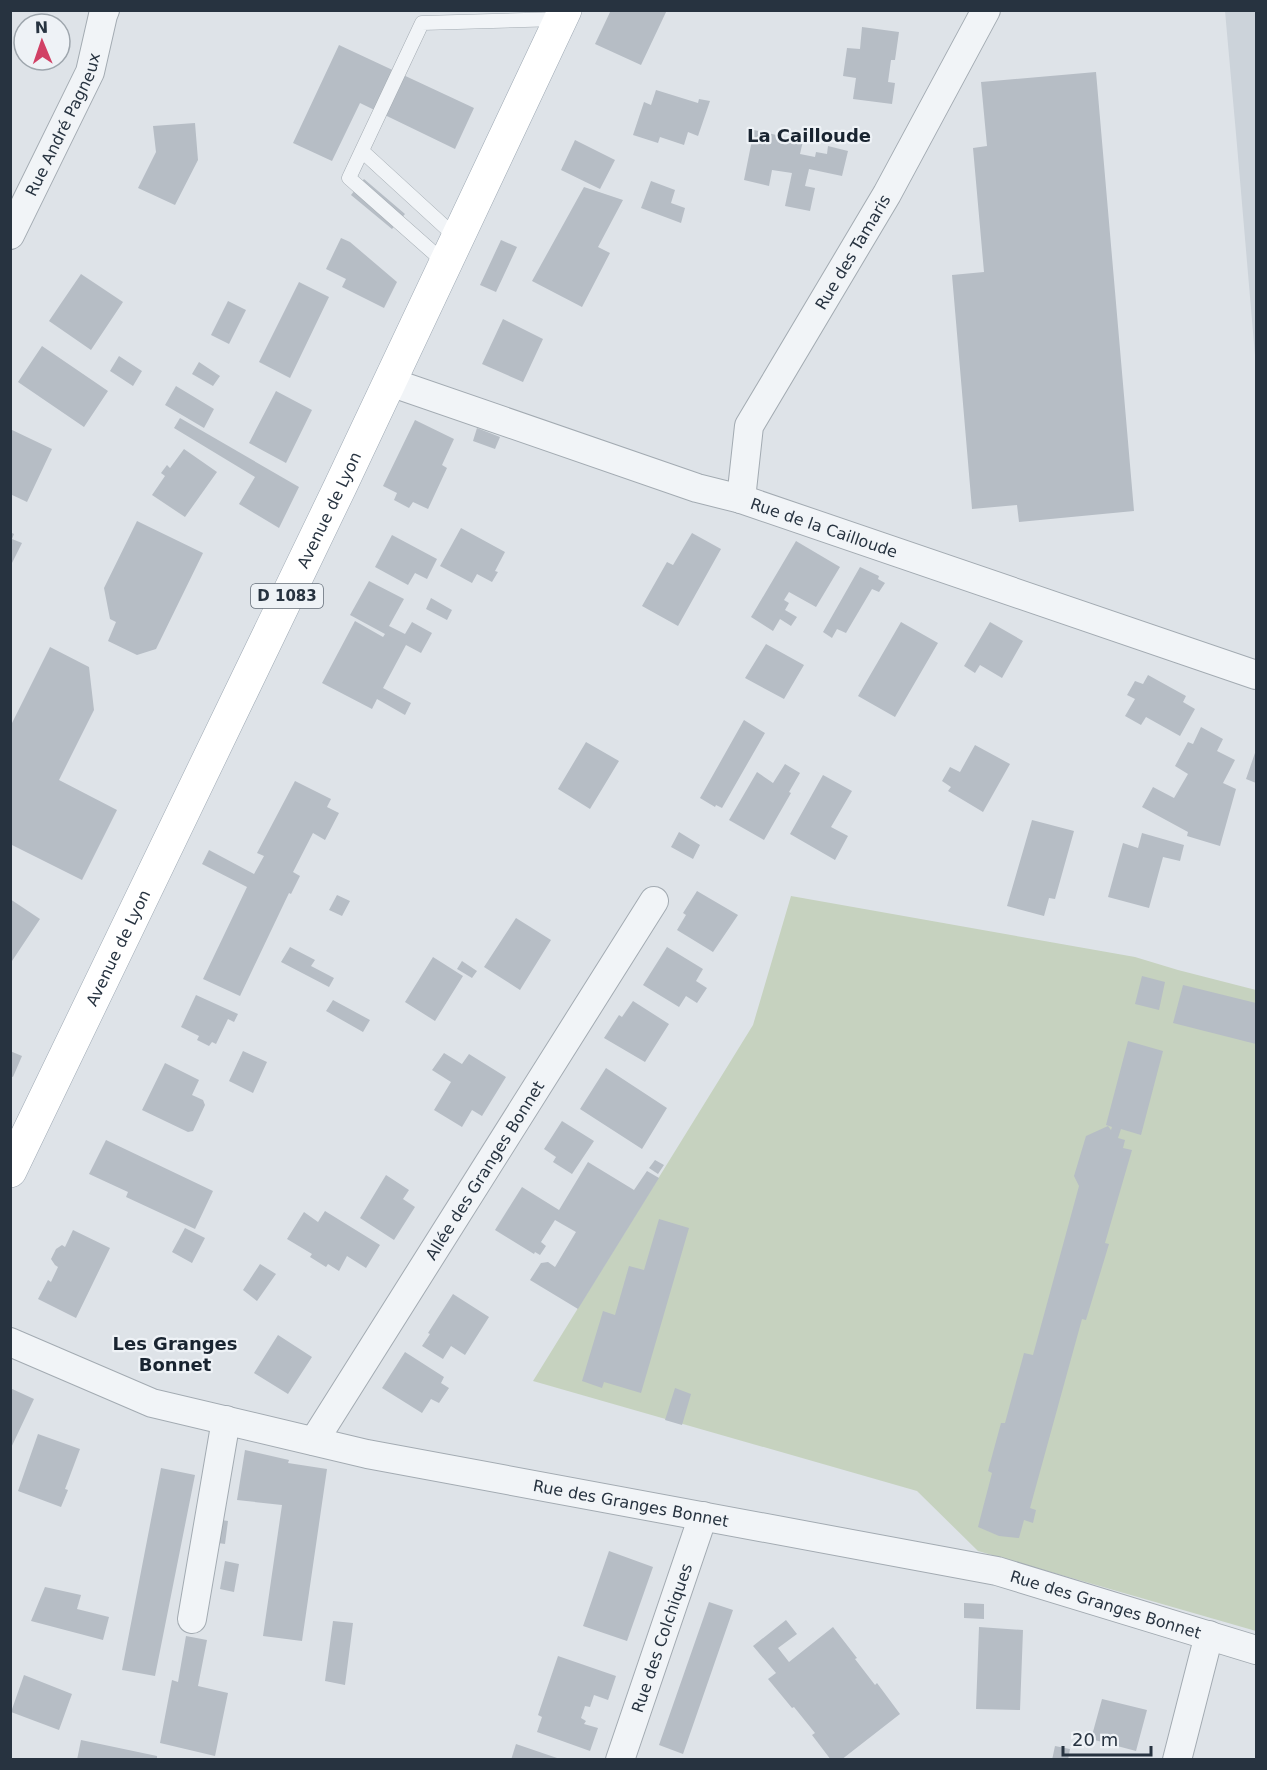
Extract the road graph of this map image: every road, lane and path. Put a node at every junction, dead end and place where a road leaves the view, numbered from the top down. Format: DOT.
graph roads {
  1 [pos="986,10"];
  2 [pos="99,12"];
  3 [pos="562,15"];
  4 [pos="362,151"];
  5 [pos="10,235"];
  6 [pos="451,251"];
  7 [pos="390,382"];
  8 [pos="741,499"];
  9 [pos="1257,675"];
  10 [pos="654,901"];
  11 [pos="10,1171"];
  12 [pos="10,1342"];
  13 [pos="226,1420"];
  14 [pos="314,1441"];
  15 [pos="703,1516"];
  16 [pos="192,1619"];
  17 [pos="1209,1635"];
  18 [pos="1257,1650"];
  19 [pos="620,1760"];
  20 [pos="1177,1760"];
  1 -- 8 [label="street, Rue des Tamaris"];
  2 -- 5 [label="street, Rue André Pagneux"];
  3 -- 4 [label="lane"];
  3 -- 6 [label="main road, Avenue de Lyon / D 1083"];
  4 -- 6 [label="lane"];
  4 -- 6 [label="lane"];
  6 -- 7 [label="main road, Avenue de Lyon / D 1083"];
  7 -- 8 [label="street, Rue de la Cailloude"];
  7 -- 11 [label="main road, Avenue de Lyon / D 1083"];
  8 -- 9 [label="street, Rue de la Cailloude"];
  10 -- 14 [label="street, Allée des Granges Bonnet"];
  12 -- 13 [label="street, Rue des Granges Bonnet"];
  13 -- 14 [label="street, Rue des Granges Bonnet"];
  13 -- 16 [label="street"];
  14 -- 15 [label="street, Rue des Granges Bonnet"];
  15 -- 17 [label="street, Rue des Granges Bonnet"];
  15 -- 19 [label="street, Rue des Colchiques"];
  17 -- 18 [label="street, Rue des Granges Bonnet"];
  17 -- 20 [label="street"];
}
